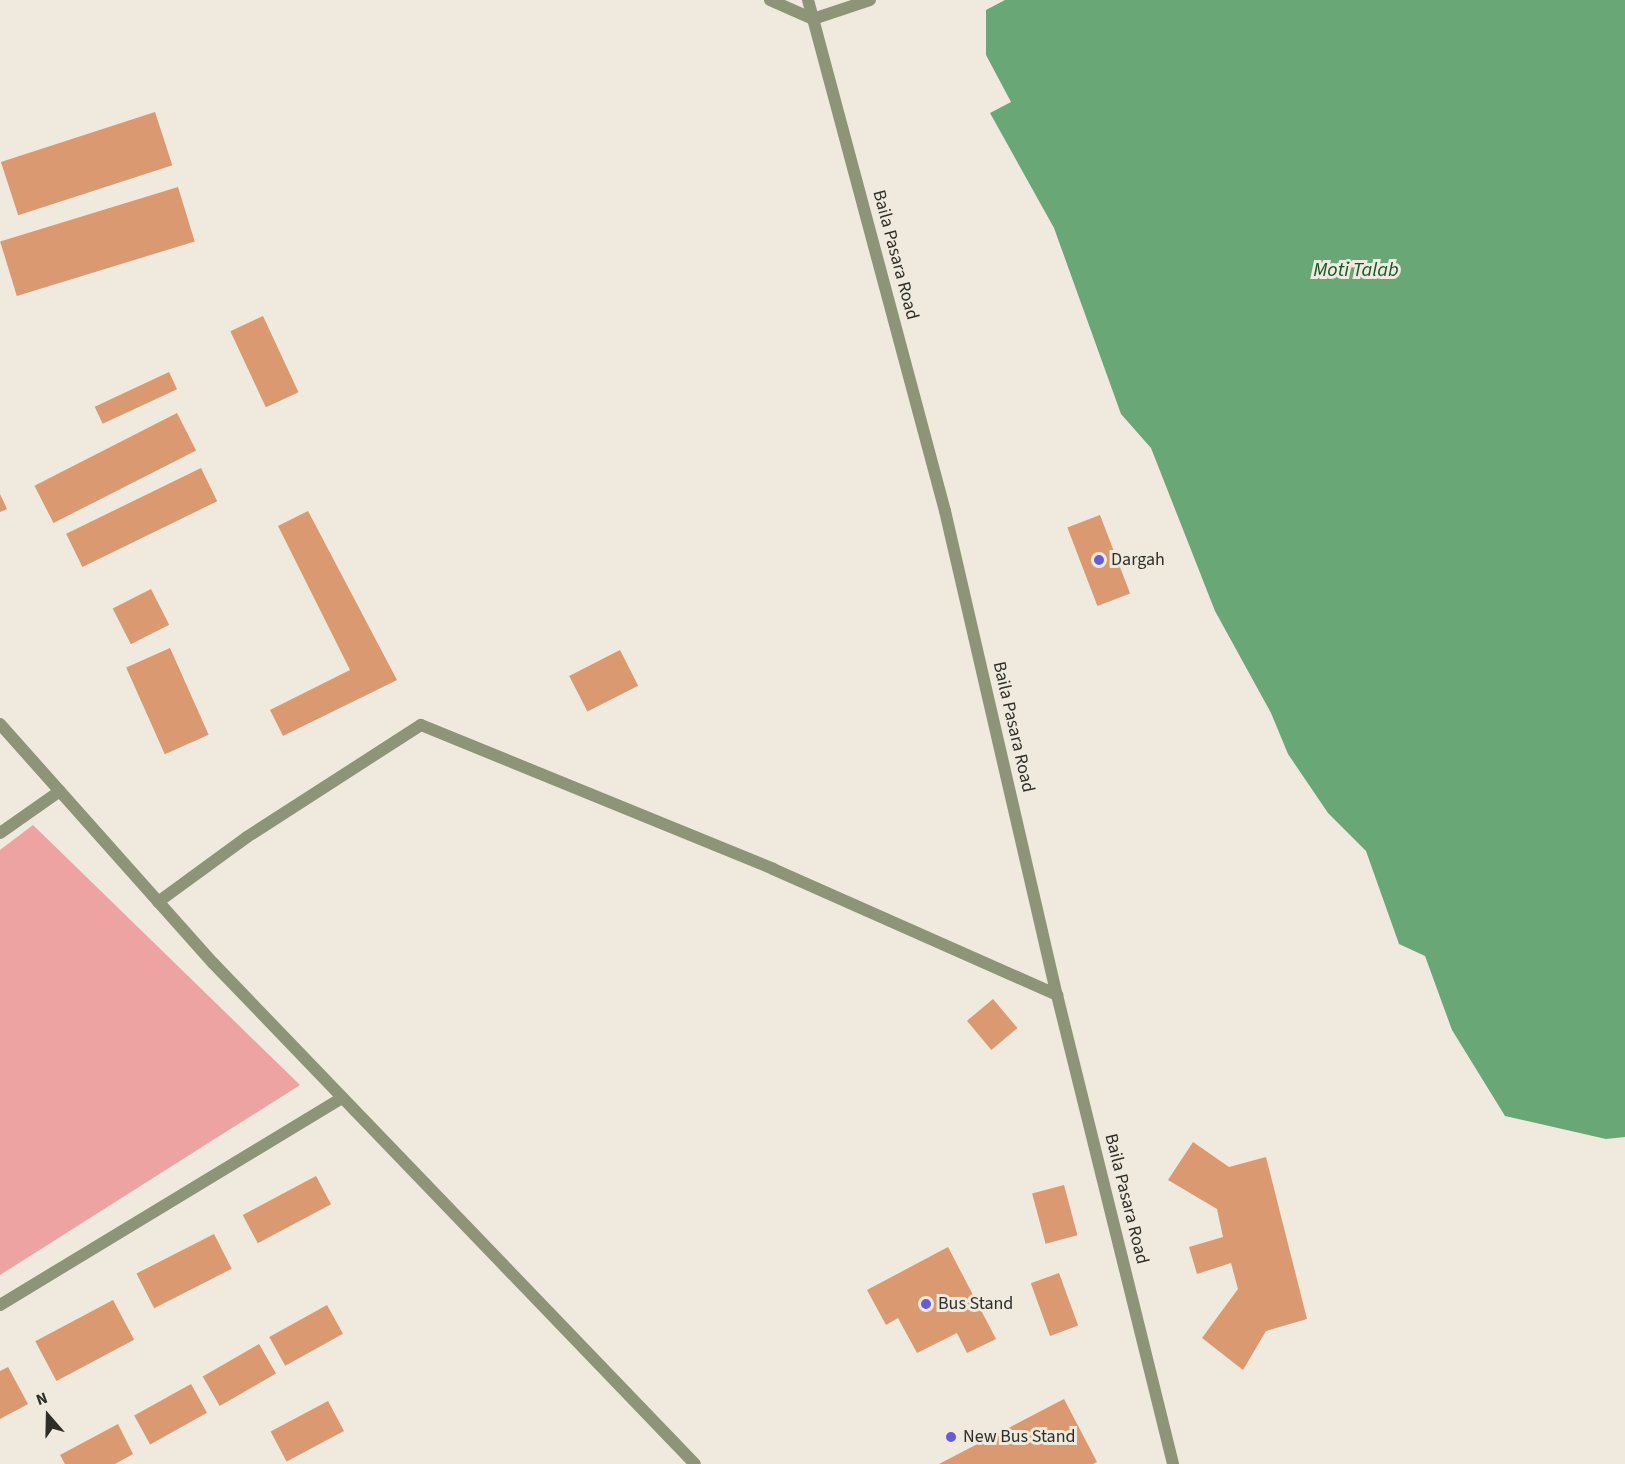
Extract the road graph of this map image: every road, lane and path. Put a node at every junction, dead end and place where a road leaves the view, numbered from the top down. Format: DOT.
graph roads {
  1 [pos="770,0"];
  2 [pos="808,0"];
  3 [pos="870,0"];
  4 [pos="813,19"];
  5 [pos="0,724"];
  6 [pos="60,791"];
  7 [pos="0,833"];
  8 [pos="158,902"];
  9 [pos="1057,995"];
  10 [pos="342,1098"];
  11 [pos="0,1305"];
  12 [pos="695,1464"];
  13 [pos="1173,1464"];
  1 -- 4 [label="street"];
  2 -- 4 [label="street, Baila Pasara Road"];
  3 -- 4 [label="street"];
  4 -- 9 [label="street, Baila Pasara Road"];
  5 -- 6 [label="street"];
  6 -- 7 [label="street"];
  6 -- 8 [label="street"];
  8 -- 9 [label="street"];
  8 -- 10 [label="street"];
  9 -- 13 [label="street, Baila Pasara Road"];
  10 -- 11 [label="street"];
  10 -- 12 [label="street"];
}
